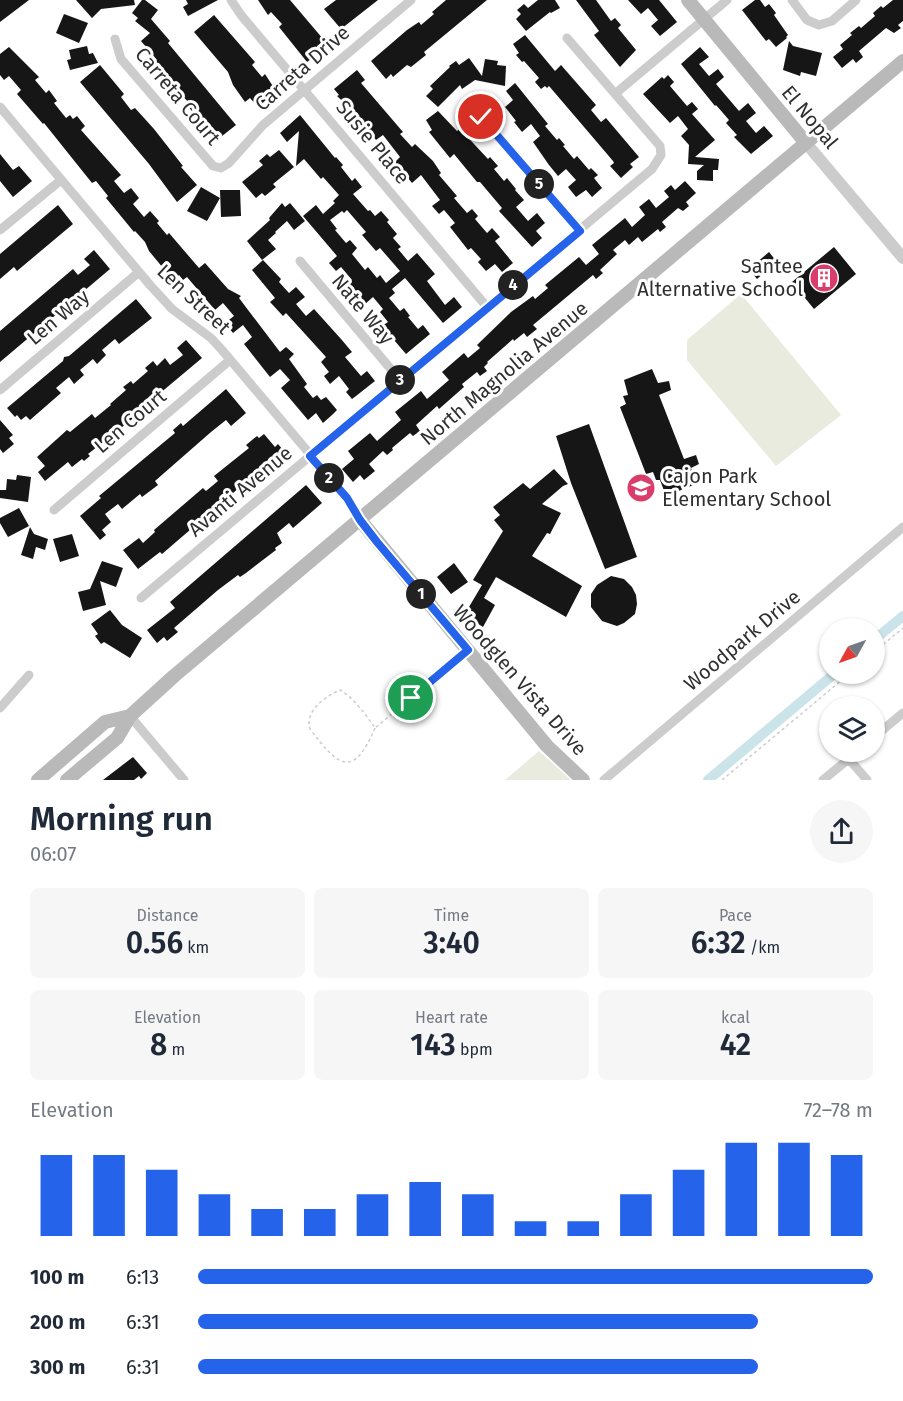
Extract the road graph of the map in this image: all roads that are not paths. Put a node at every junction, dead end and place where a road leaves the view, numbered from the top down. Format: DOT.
graph roads {
  1 [pos="231,0"];
  2 [pos="411,0"];
  3 [pos="688,0"];
  4 [pos="727,0"];
  5 [pos="792,0"];
  6 [pos="856,0"];
  7 [pos="704,19"];
  8 [pos="567,38"];
  9 [pos="115,39"];
  10 [pos="903,61"];
  11 [pos="305,89"];
  12 [pos="616,93"];
  13 [pos="0,107"];
  14 [pos="477,112"];
  15 [pos="806,143"];
  16 [pos="221,168"];
  17 [pos="61,180"];
  18 [pos="0,230"];
  19 [pos="580,231"];
  20 [pos="903,258"];
  21 [pos="300,261"];
  22 [pos="139,272"];
  23 [pos="487,307"];
  24 [pos="230,360"];
  25 [pos="400,380"];
  26 [pos="0,390"];
  27 [pos="310,456"];
  28 [pos="54,510"];
  29 [pos="360,520"];
  30 [pos="903,527"];
  31 [pos="141,598"];
  32 [pos="468,650"];
  33 [pos="442,673"];
  34 [pos="29,675"];
  35 [pos="0,708"];
  36 [pos="903,713"];
  37 [pos="130,716"];
  38 [pos="885,728"];
  39 [pos="845,762"];
  40 [pos="852,762"];
  41 [pos="38,780"];
  42 [pos="67,780"];
  43 [pos="184,780"];
  44 [pos="583,780"];
  45 [pos="604,780"];
  46 [pos="823,780"];
  47 [pos="867,780"];
  1 -- 11 [label="street, Susie Place"];
  2 -- 11 [label="street, Carreta Drive"];
  3 -- 7 [label="main road, El Nopal"];
  4 -- 7 [label="street"];
  5 -- 6 [label="street"];
  7 -- 12 [label="street"];
  7 -- 15 [label="main road, El Nopal"];
  8 -- 12 [label="street"];
  9 -- 16 [label="street, Carreta Court"];
  10 -- 15 [label="main road, North Magnolia Avenue"];
  11 -- 16 [label="street, Carreta Drive"];
  11 -- 23 [label="street, Susie Place"];
  12 -- 19 [label="street, Avanti Avenue"];
  13 -- 17 [label="street, Len Street"];
  14 -- 19 [label="street"];
  15 -- 20 [label="street, El Nopal"];
  15 -- 29 [label="main road, North Magnolia Avenue"];
  17 -- 18 [label="street"];
  17 -- 22 [label="street, Len Street"];
  19 -- 23 [label="street, Avanti Avenue"];
  21 -- 25 [label="street, Nate Way"];
  22 -- 24 [label="street, Len Street"];
  22 -- 26 [label="street, Len Way"];
  23 -- 25 [label="street, Avanti Avenue"];
  24 -- 27 [label="street, Len Street"];
  24 -- 28 [label="street, Len Court"];
  25 -- 27 [label="street, Avanti Avenue"];
  27 -- 29 [label="street, Len Street"];
  27 -- 31 [label="street, Avanti Avenue"];
  29 -- 32 [label="main road, Woodglen Vista Drive"];
  29 -- 37 [label="main road, North Magnolia Avenue"];
  30 -- 45 [label="street, Woodpark Drive"];
  32 -- 33 [label="lane"];
  32 -- 44 [label="main road, Woodglen Vista Drive"];
  34 -- 35 [label="street"];
  36 -- 38 [label="street"];
  37 -- 41 [label="main road, North Magnolia Avenue"];
  37 -- 42 [label="main road, North Magnolia Avenue"];
  37 -- 43 [label="street"];
  39 -- 46 [label="street"];
  40 -- 47 [label="street"];
}
